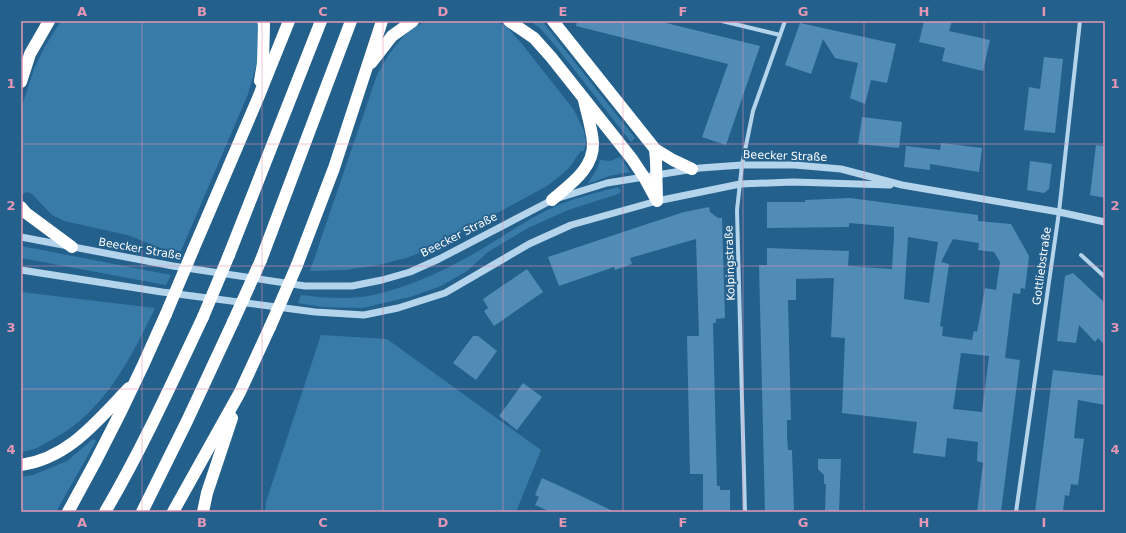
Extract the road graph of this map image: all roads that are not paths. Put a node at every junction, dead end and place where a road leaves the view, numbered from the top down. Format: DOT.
graph roads {
  1 [pos="49,21"];
  2 [pos="263,21"];
  3 [pos="290,21"];
  4 [pos="321,21"];
  5 [pos="351,21"];
  6 [pos="382,21"];
  7 [pos="413,21"];
  8 [pos="509,21"];
  9 [pos="553,21"];
  10 [pos="722,21"];
  11 [pos="785,21"];
  12 [pos="1080,21"];
  13 [pos="780,36"];
  14 [pos="365,70"];
  15 [pos="21,82"];
  16 [pos="583,97"];
  17 [pos="258,98"];
  18 [pos="654,149"];
  19 [pos="742,165"];
  20 [pos="692,169"];
  21 [pos="656,175"];
  22 [pos="644,177"];
  23 [pos="740,184"];
  24 [pos="902,185"];
  25 [pos="552,200"];
  26 [pos="657,201"];
  27 [pos="21,207"];
  28 [pos="1059,212"];
  29 [pos="1105,222"];
  30 [pos="21,237"];
  31 [pos="72,247"];
  32 [pos="1081,255"];
  33 [pos="21,270"];
  34 [pos="1105,278"];
  35 [pos="138,378"];
  36 [pos="240,392"];
  37 [pos="21,465"];
  38 [pos="68,512"];
  39 [pos="105,512"];
  40 [pos="142,512"];
  41 [pos="173,512"];
  42 [pos="203,512"];
  43 [pos="746,512"];
  44 [pos="1016,512"];
  1 -- 15 [label="highway"];
  2 -- 17 [label="highway"];
  3 -- 17 [label="highway"];
  4 -- 39 [label="highway, bridge"];
  5 -- 40 [label="highway, bridge"];
  6 -- 14 [label="highway"];
  7 -- 14 [label="highway"];
  8 -- 16 [label="highway"];
  9 -- 18 [label="highway"];
  10 -- 13 [label="street"];
  11 -- 13 [label="street, Kolpingstraße"];
  12 -- 28 [label="street, Gottliebstraße"];
  13 -- 19 [label="street, Kolpingstraße"];
  14 -- 36 [label="highway, bridge"];
  16 -- 22 [label="highway"];
  16 -- 25 [label="highway"];
  17 -- 35 [label="highway, bridge"];
  18 -- 20 [label="highway"];
  18 -- 21 [label="highway"];
  19 -- 20 [label="street, Beecker Straße"];
  19 -- 23 [label="street, Kolpingstraße"];
  19 -- 24 [label="street, Beecker Straße"];
  20 -- 21 [label="street, Beecker Straße"];
  21 -- 22 [label="street, Beecker Straße"];
  21 -- 26 [label="highway"];
  22 -- 25 [label="street, Beecker Straße"];
  22 -- 26 [label="highway"];
  23 -- 24 [label="street, Beecker Straße"];
  23 -- 26 [label="street, Beecker Straße"];
  23 -- 43 [label="street, Kolpingstraße"];
  24 -- 28 [label="street, Beecker Straße"];
  25 -- 31 [label="street, Beecker Straße"];
  26 -- 33 [label="street, Beecker Straße"];
  27 -- 31 [label="highway"];
  28 -- 29 [label="street, Beecker Straße"];
  28 -- 44 [label="street, Gottliebstraße"];
  30 -- 31 [label="street, Beecker Straße"];
  32 -- 34 [label="street"];
  35 -- 37 [label="highway"];
  35 -- 38 [label="highway"];
  36 -- 41 [label="highway"];
  36 -- 42 [label="highway"];
}
